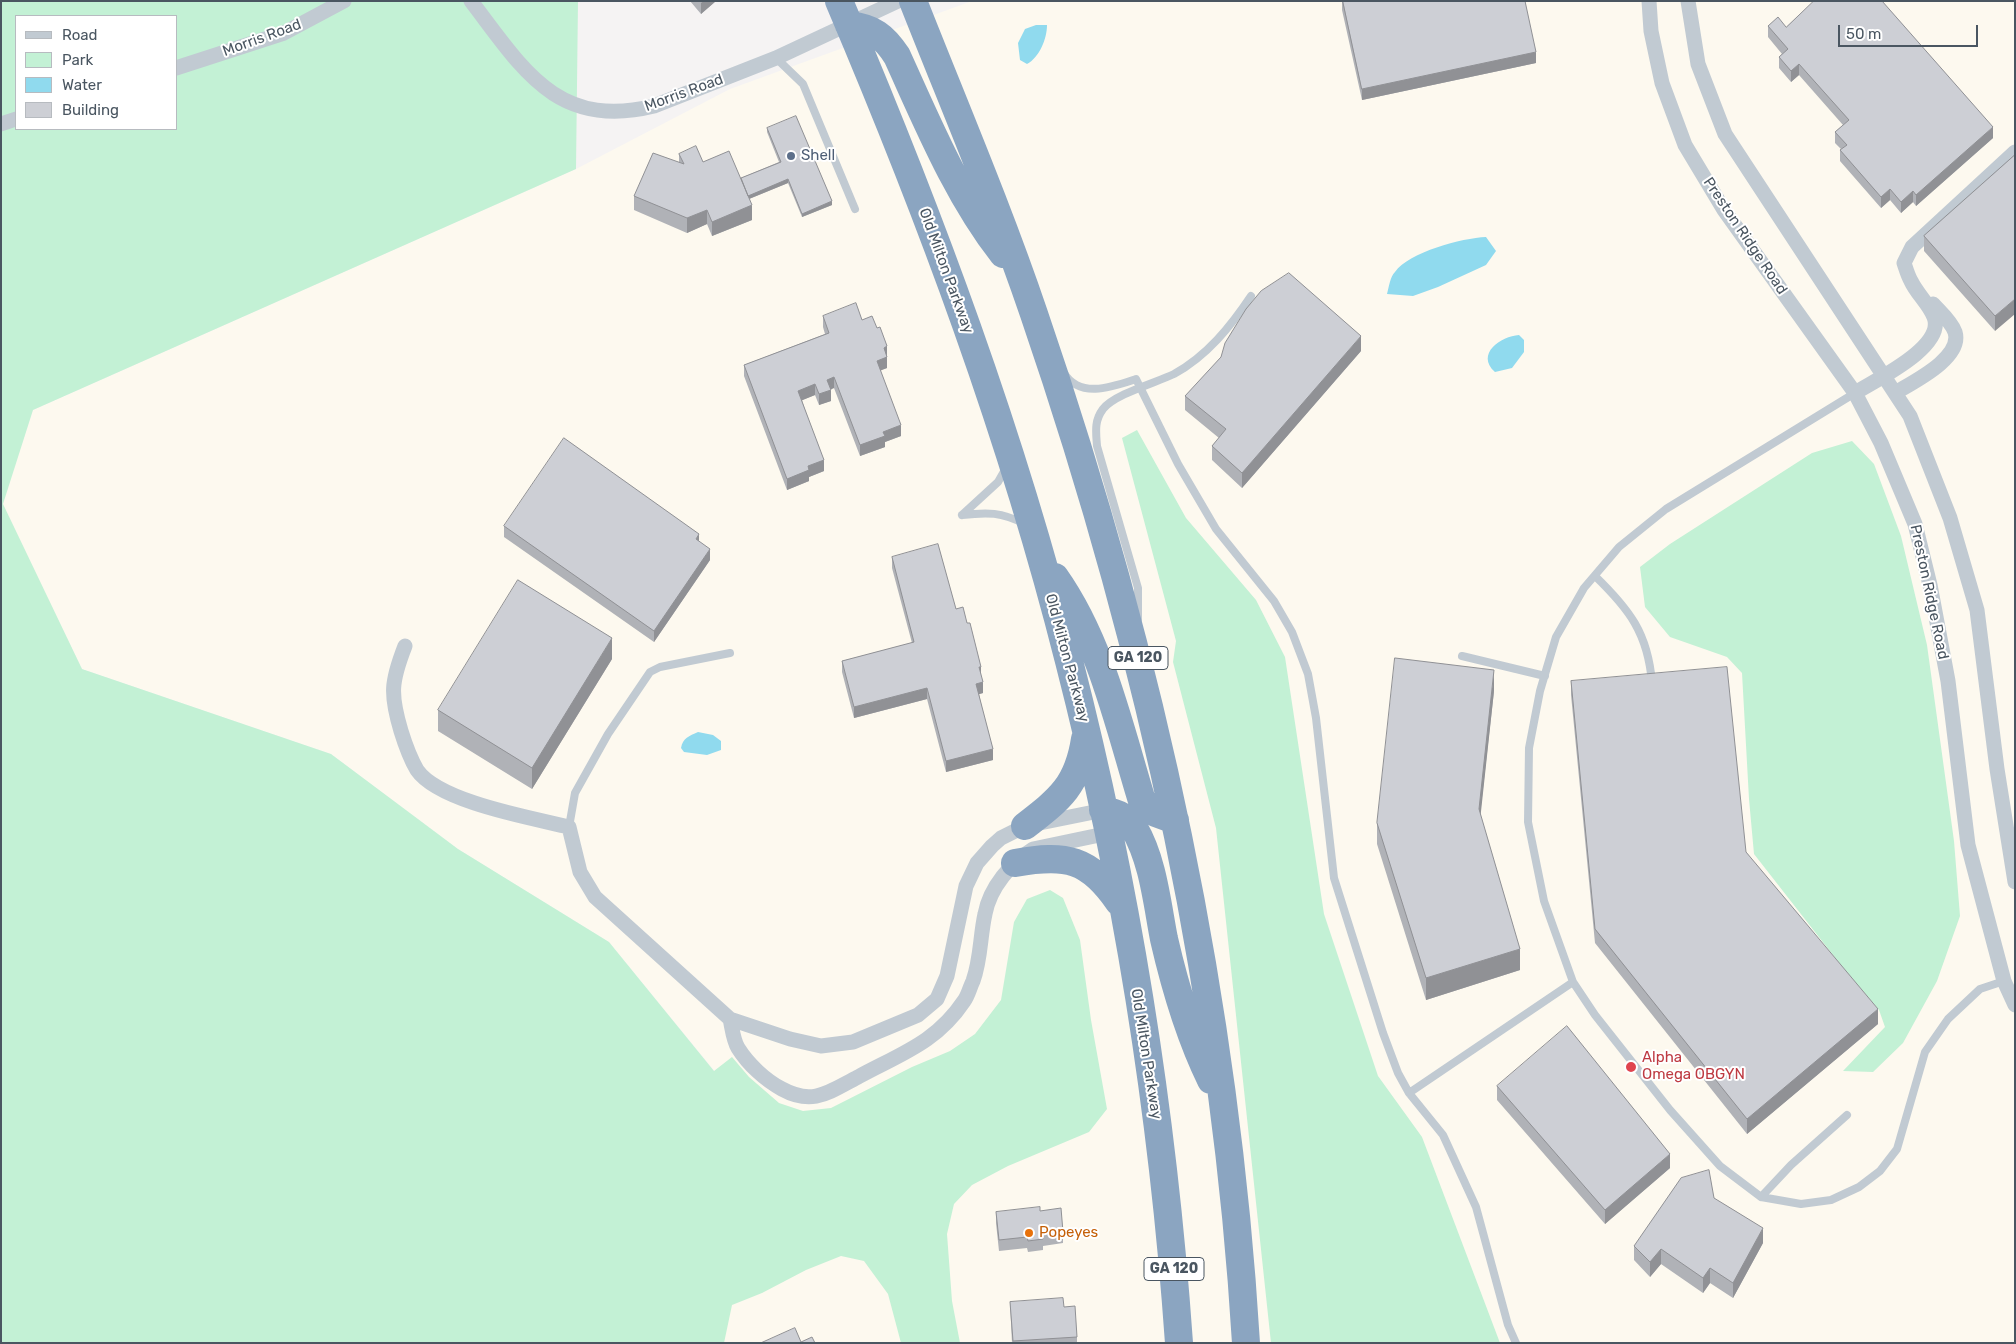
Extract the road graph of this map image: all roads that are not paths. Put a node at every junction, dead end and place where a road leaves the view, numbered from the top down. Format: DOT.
graph roads {
  1 [pos="344,1"];
  2 [pos="471,1"];
  3 [pos="898,1"];
  4 [pos="913,1"];
  5 [pos="1649,1"];
  6 [pos="1688,1"];
  7 [pos="844,13"];
  8 [pos="776,58"];
  9 [pos="178,67"];
  10 [pos="15,119"];
  11 [pos="1,124"];
  12 [pos="2015,152"];
  13 [pos="855,209"];
  14 [pos="1021,277"];
  15 [pos="1911,281"];
  16 [pos="1251,296"];
  17 [pos="1042,337"];
  18 [pos="1883,376"];
  19 [pos="1140,389"];
  20 [pos="1855,393"];
  21 [pos="1895,393"];
  22 [pos="1010,459"];
  23 [pos="1030,527"];
  24 [pos="1039,556"];
  25 [pos="1595,576"];
  26 [pos="1138,624"];
  27 [pos="1138,633"];
  28 [pos="405,646"];
  29 [pos="730,653"];
  30 [pos="1462,656"];
  31 [pos="1139,661"];
  32 [pos="1545,676"];
  33 [pos="1652,688"];
  34 [pos="1086,732"];
  35 [pos="1142,801"];
  36 [pos="1173,807"];
  37 [pos="1105,821"];
  38 [pos="1024,826"];
  39 [pos="570,827"];
  40 [pos="1134,828"];
  41 [pos="1015,863"];
  42 [pos="2015,882"];
  43 [pos="1122,907"];
  44 [pos="2004,981"];
  45 [pos="1573,982"];
  46 [pos="2015,1005"];
  47 [pos="730,1019"];
  48 [pos="1409,1094"];
  49 [pos="1223,1106"];
  50 [pos="1847,1115"];
  51 [pos="1761,1197"];
  52 [pos="1179,1343"];
  53 [pos="1246,1343"];
  54 [pos="1516,1343"];
  1 -- 9 [label="street, Morris Road"];
  2 -- 8 [label="street, Morris Road"];
  3 -- 7 [label="street, Morris Road"];
  4 -- 14 [label="highway, GA 120"];
  5 -- 20 [label="street, Preston Ridge Road"];
  6 -- 18 [label="street"];
  7 -- 8 [label="street, Morris Road"];
  7 -- 14 [label="highway"];
  7 -- 22 [label="highway, Old Milton Parkway / GA 120"];
  8 -- 13 [label="lane"];
  10 -- 11 [label="street"];
  12 -- 15 [label="street"];
  14 -- 17 [label="highway, GA 120"];
  15 -- 18 [label="street"];
  15 -- 21 [label="street"];
  16 -- 19 [label="lane"];
  17 -- 19 [label="lane"];
  17 -- 31 [label="highway, GA 120"];
  18 -- 20 [label="street"];
  18 -- 21 [label="street"];
  19 -- 26 [label="lane"];
  19 -- 48 [label="lane"];
  20 -- 25 [label="lane"];
  20 -- 44 [label="street, Preston Ridge Road"];
  21 -- 42 [label="street"];
  22 -- 23 [label="highway, Old Milton Parkway / GA 120"];
  22 -- 23 [label="lane"];
  23 -- 24 [label="highway, Old Milton Parkway / GA 120"];
  24 -- 34 [label="highway, Old Milton Parkway / GA 120"];
  24 -- 35 [label="highway"];
  25 -- 32 [label="lane"];
  25 -- 33 [label="lane"];
  27 -- 31 [label="lane"];
  28 -- 39 [label="street"];
  29 -- 39 [label="lane"];
  30 -- 32 [label="lane"];
  31 -- 36 [label="highway, GA 120"];
  32 -- 45 [label="lane"];
  34 -- 37 [label="highway, Old Milton Parkway / GA 120"];
  34 -- 38 [label="highway"];
  35 -- 36 [label="highway"];
  35 -- 37 [label="street"];
  36 -- 40 [label="street"];
  36 -- 49 [label="highway, GA 120"];
  37 -- 38 [label="street"];
  37 -- 40 [label="highway"];
  37 -- 41 [label="street"];
  37 -- 43 [label="highway, Old Milton Parkway / GA 120"];
  38 -- 47 [label="street"];
  39 -- 47 [label="street"];
  40 -- 49 [label="highway"];
  41 -- 43 [label="highway"];
  41 -- 47 [label="street"];
  43 -- 52 [label="highway, Old Milton Parkway / GA 120"];
  44 -- 46 [label="street, Preston Ridge Road"];
  44 -- 51 [label="lane"];
  45 -- 48 [label="lane"];
  45 -- 51 [label="lane"];
  48 -- 54 [label="lane"];
  49 -- 53 [label="highway, GA 120"];
  50 -- 51 [label="lane"];
}
